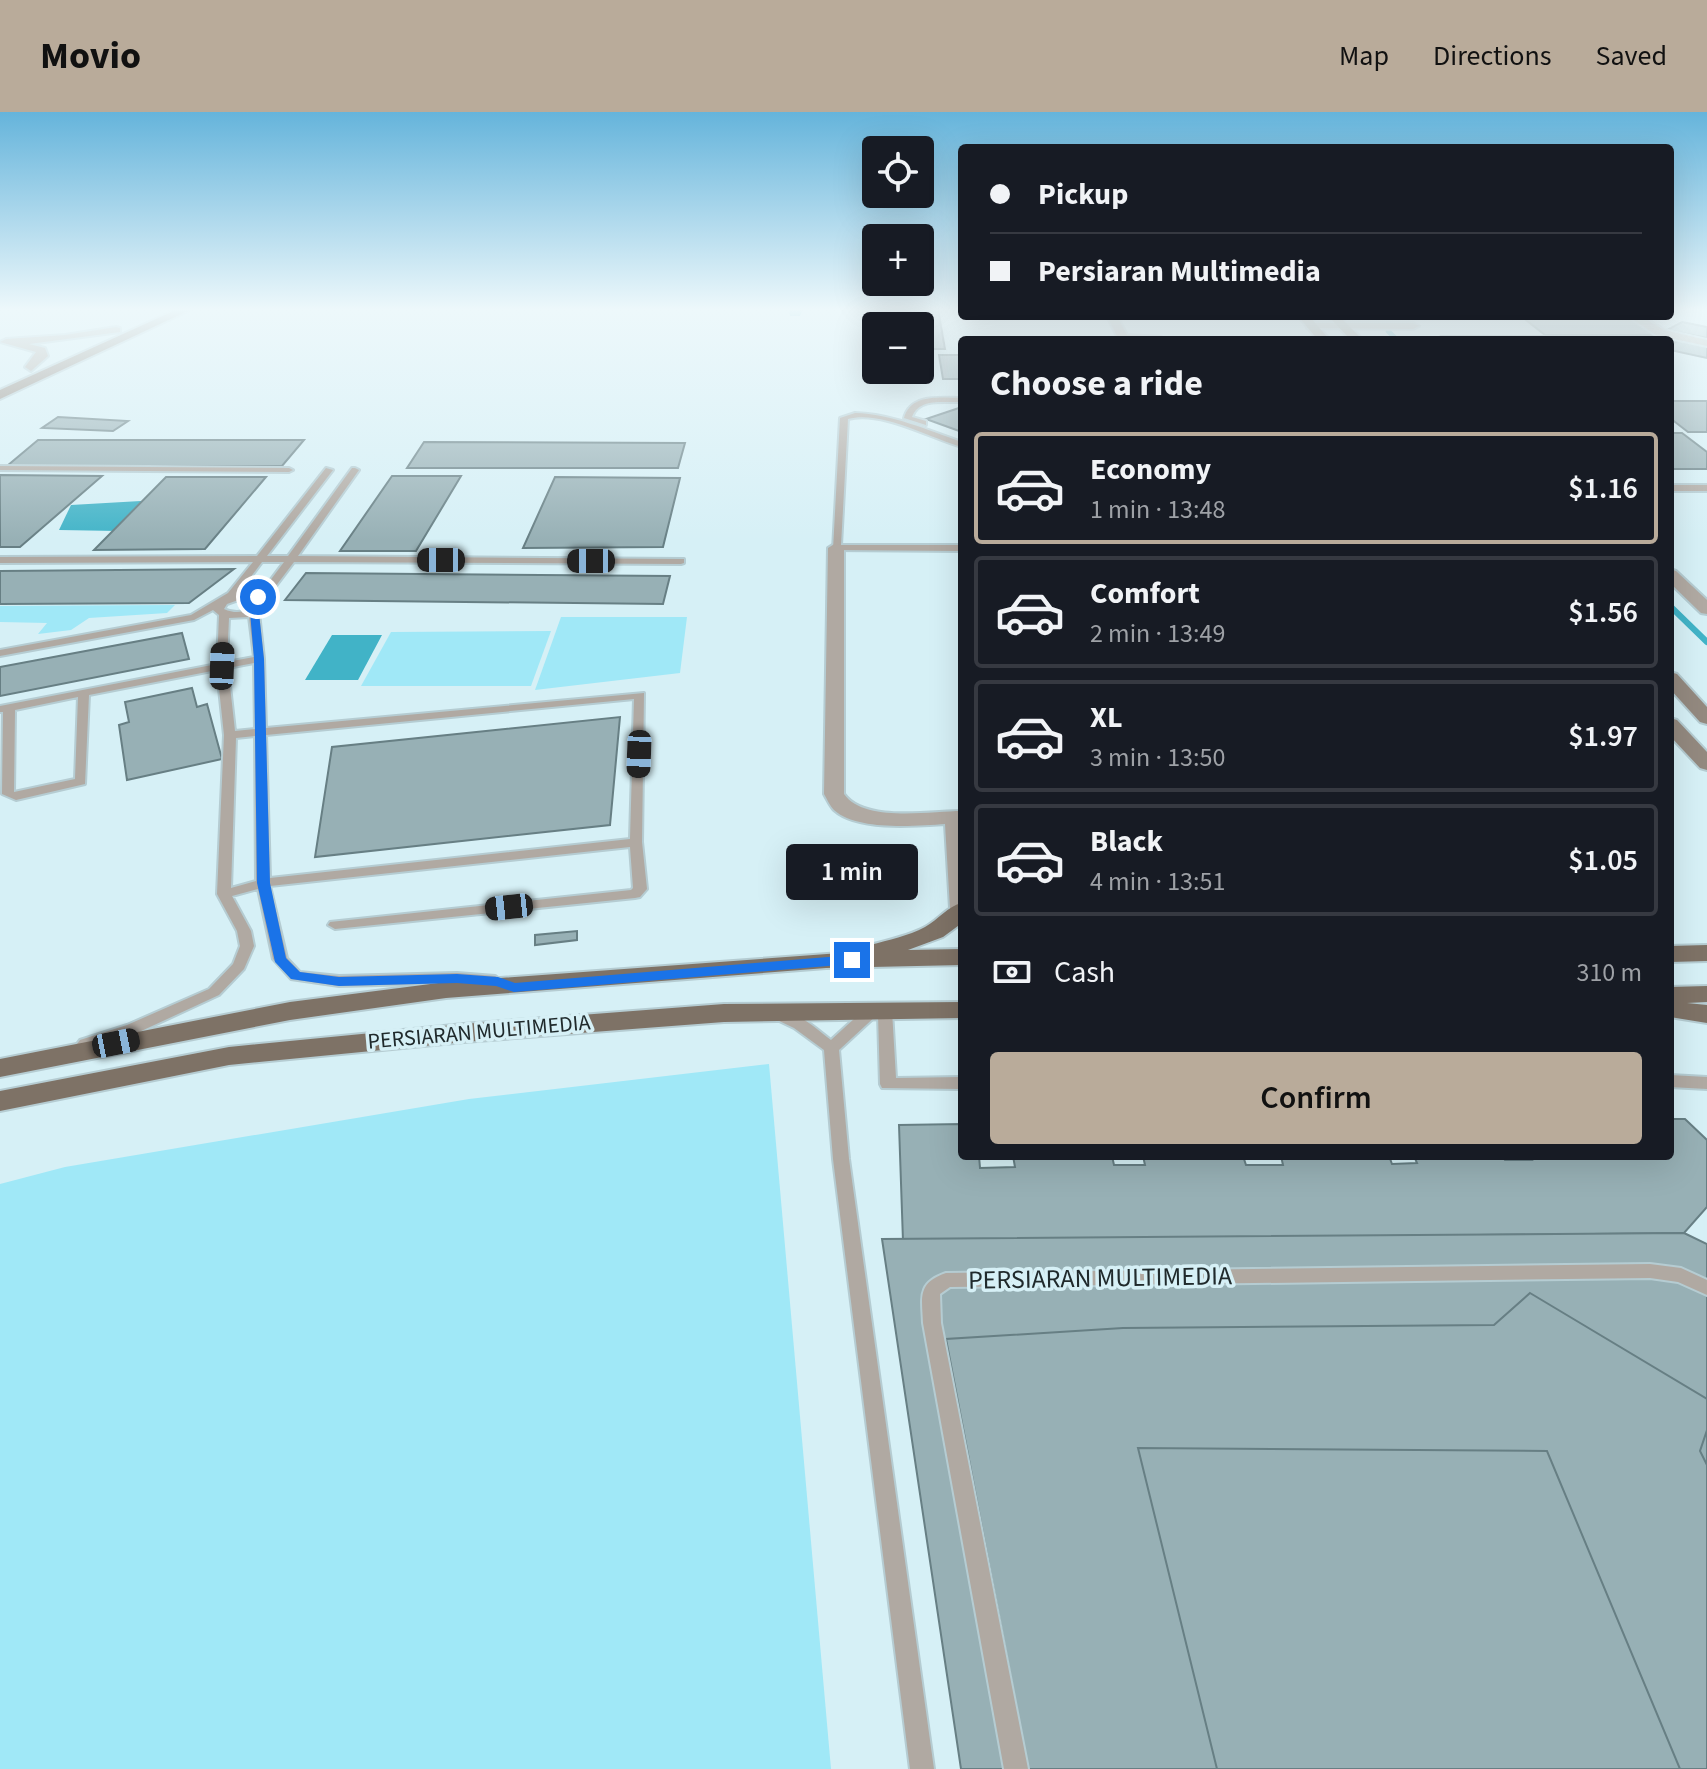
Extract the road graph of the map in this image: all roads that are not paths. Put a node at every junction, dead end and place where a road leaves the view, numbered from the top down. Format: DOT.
graph roads {
  1 [pos="19,386"];
  2 [pos="0,395"];
  3 [pos="958,400"];
  4 [pos="958,436"];
  5 [pos="958,444"];
  6 [pos="0,468"];
  7 [pos="289,470"];
  8 [pos="329,470"];
  9 [pos="355,470"];
  10 [pos="1674,488"];
  11 [pos="1707,488"];
  12 [pos="836,548"];
  13 [pos="958,548"];
  14 [pos="260,559"];
  15 [pos="291,559"];
  16 [pos="0,560"];
  17 [pos="681,561"];
  18 [pos="1674,578"];
  19 [pos="230,597"];
  20 [pos="262,598"];
  21 [pos="1707,609"];
  22 [pos="254,612"];
  23 [pos="224,614"];
  24 [pos="0,653"];
  25 [pos="259,659"];
  26 [pos="222,666"];
  27 [pos="1674,682"];
  28 [pos="84,693"];
  29 [pos="4,708"];
  30 [pos="1707,718"];
  31 [pos="1674,728"];
  32 [pos="260,731"];
  33 [pos="230,735"];
  34 [pos="1707,764"];
  35 [pos="958,817"];
  36 [pos="894,818"];
  37 [pos="636,842"];
  38 [pos="958,866"];
  39 [pos="263,883"];
  40 [pos="224,894"];
  41 [pos="958,914"];
  42 [pos="335,925"];
  43 [pos="1707,945"];
  44 [pos="1687,954"];
  45 [pos="958,957"];
  46 [pos="826,960"];
  47 [pos="514,987"];
  48 [pos="1707,994"];
  49 [pos="1674,995"];
  50 [pos="958,1010"];
  51 [pos="1674,1010"];
  52 [pos="879,1011"];
  53 [pos="774,1012"];
  54 [pos="1707,1014"];
  55 [pos="833,1056"];
  56 [pos="0,1068"];
  57 [pos="1674,1081"];
  58 [pos="958,1083"];
  59 [pos="1707,1083"];
  60 [pos="0,1101"];
  61 [pos="1707,1288"];
  62 [pos="922,1769"];
  63 [pos="1016,1769"];
  1 -- 2 [label="street"];
  3 -- 4 [label="lane"];
  5 -- 12 [label="lane"];
  6 -- 7 [label="lane"];
  8 -- 14 [label="lane"];
  9 -- 15 [label="lane"];
  10 -- 11 [label="lane"];
  12 -- 13 [label="lane"];
  12 -- 36 [label="street"];
  14 -- 15 [label="lane"];
  14 -- 16 [label="lane"];
  14 -- 19 [label="lane"];
  15 -- 17 [label="lane"];
  15 -- 20 [label="lane"];
  18 -- 21 [label="street"];
  19 -- 20 [label="lane"];
  19 -- 23 [label="lane"];
  19 -- 24 [label="lane"];
  20 -- 22 [label="lane"];
  22 -- 23 [label="lane"];
  22 -- 25 [label="lane"];
  23 -- 26 [label="lane"];
  25 -- 26 [label="lane"];
  25 -- 32 [label="lane"];
  26 -- 28 [label="lane"];
  26 -- 33 [label="lane"];
  27 -- 30 [label="street"];
  28 -- 29 [label="lane"];
  28 -- 29 [label="lane"];
  31 -- 34 [label="street"];
  32 -- 33 [label="lane"];
  32 -- 37 [label="lane"];
  32 -- 39 [label="lane"];
  33 -- 40 [label="lane"];
  35 -- 36 [label="street"];
  35 -- 38 [label="street"];
  36 -- 38 [label="street"];
  37 -- 39 [label="lane"];
  37 -- 42 [label="lane"];
  39 -- 40 [label="lane"];
  39 -- 47 [label="lane"];
  40 -- 56 [label="lane"];
  41 -- 46 [label="main road"];
  43 -- 44 [label="main road"];
  45 -- 46 [label="main road, PERSIARAN MULTIMEDIA"];
  46 -- 47 [label="main road, PERSIARAN MULTIMEDIA"];
  47 -- 56 [label="main road, PERSIARAN MULTIMEDIA"];
  48 -- 49 [label="main road"];
  50 -- 52 [label="main road, PERSIARAN MULTIMEDIA"];
  51 -- 54 [label="main road"];
  52 -- 53 [label="main road, PERSIARAN MULTIMEDIA"];
  52 -- 55 [label="lane"];
  52 -- 58 [label="lane"];
  53 -- 55 [label="lane"];
  53 -- 60 [label="main road, PERSIARAN MULTIMEDIA"];
  55 -- 62 [label="lane"];
  57 -- 59 [label="lane"];
  61 -- 63 [label="lane, PERSIARAN MULTIMEDIA"];
}
